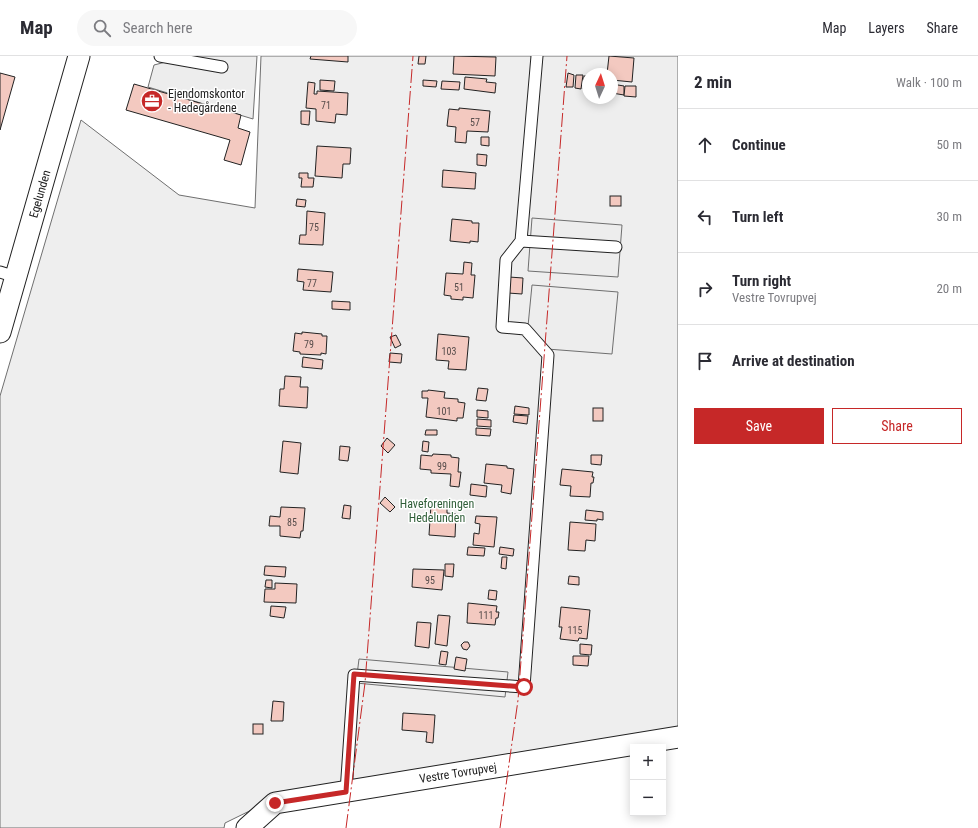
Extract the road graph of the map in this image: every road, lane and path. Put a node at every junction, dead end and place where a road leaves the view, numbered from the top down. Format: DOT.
graph roads {
  1 [pos="79,56"];
  2 [pos="160,56"];
  3 [pos="537,56"];
  4 [pos="222,67"];
  5 [pos="521,241"];
  6 [pos="616,247"];
  7 [pos="8,275"];
  8 [pos="0,332"];
  9 [pos="678,737"];
  10 [pos="346,792"];
  11 [pos="247,828"];
  1 -- 7 [label="street, Egelunden"];
  2 -- 4 [label="lane"];
  3 -- 5 [label="lane"];
  5 -- 6 [label="lane"];
  5 -- 10 [label="lane"];
  7 -- 8 [label="street, Egelunden"];
  9 -- 10 [label="street, Vestre Tovrupvej"];
  10 -- 11 [label="street, Vestre Tovrupvej"];
}
